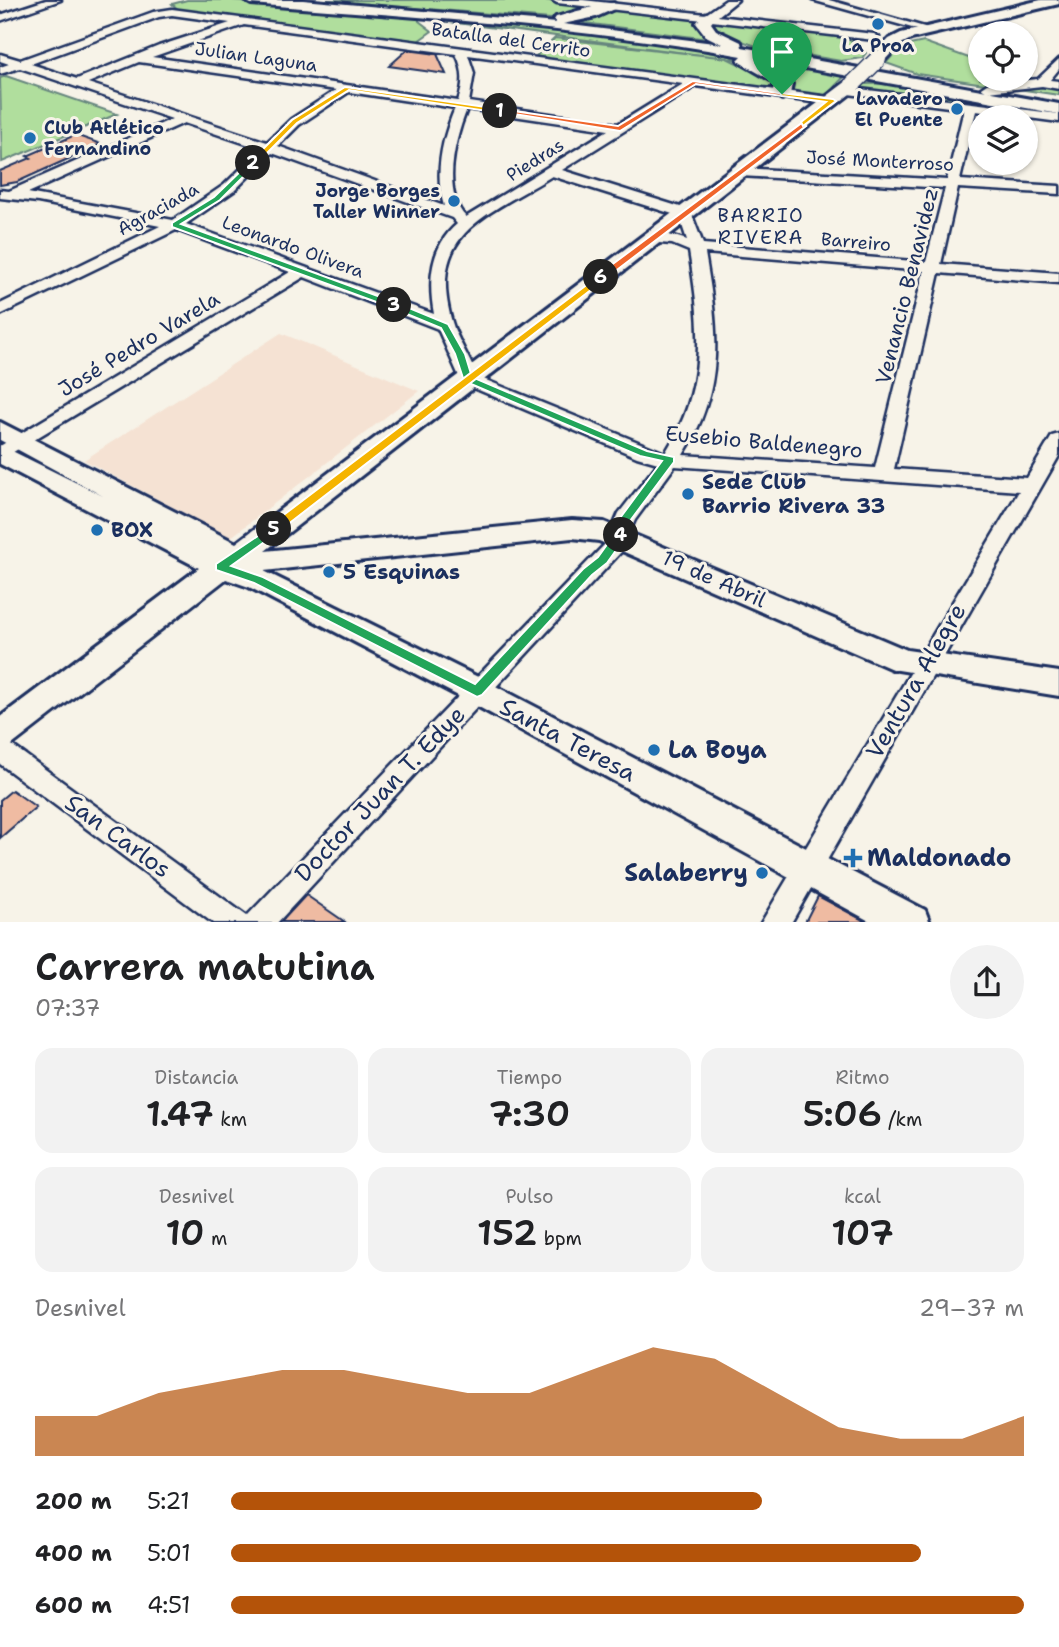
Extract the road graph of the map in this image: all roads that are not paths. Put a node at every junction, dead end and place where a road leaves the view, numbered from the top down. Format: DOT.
graph roads {
  1 [pos="56,0"];
  2 [pos="251,0"];
  3 [pos="294,0"];
  4 [pos="557,0"];
  5 [pos="733,0"];
  6 [pos="817,0"];
  7 [pos="1059,0"];
  8 [pos="157,2"];
  9 [pos="614,3"];
  10 [pos="850,4"];
  11 [pos="974,7"];
  12 [pos="172,12"];
  13 [pos="0,18"];
  14 [pos="709,18"];
  15 [pos="247,21"];
  16 [pos="553,21"];
  17 [pos="928,29"];
  18 [pos="737,45"];
  19 [pos="719,48"];
  20 [pos="460,50"];
  21 [pos="875,51"];
  22 [pos="0,57"];
  23 [pos="138,58"];
  24 [pos="1059,62"];
  25 [pos="22,63"];
  26 [pos="0,71"];
  27 [pos="79,82"];
  28 [pos="695,82"];
  29 [pos="1038,82"];
  30 [pos="1042,82"];
  31 [pos="968,85"];
  32 [pos="1059,85"];
  33 [pos="347,88"];
  34 [pos="844,91"];
  35 [pos="1011,91"];
  36 [pos="782,94"];
  37 [pos="1059,97"];
  38 [pos="464,106"];
  39 [pos="968,106"];
  40 [pos="1059,109"];
  41 [pos="1038,115"];
  42 [pos="185,118"];
  43 [pos="1059,118"];
  44 [pos="968,119"];
  45 [pos="620,128"];
  46 [pos="268,147"];
  47 [pos="551,171"];
  48 [pos="740,172"];
  49 [pos="953,184"];
  50 [pos="1059,190"];
  51 [pos="6,194"];
  52 [pos="685,213"];
  53 [pos="460,219"];
  54 [pos="175,225"];
  55 [pos="651,239"];
  56 [pos="696,248"];
  57 [pos="932,267"];
  58 [pos="302,272"];
  59 [pos="1059,278"];
  60 [pos="0,310"];
  61 [pos="445,326"];
  62 [pos="468,379"];
  63 [pos="1059,440"];
  64 [pos="4,446"];
  65 [pos="670,460"];
  66 [pos="883,475"];
  67 [pos="1031,485"];
  68 [pos="589,530"];
  69 [pos="620,537"];
  70 [pos="229,561"];
  71 [pos="588,572"];
  72 [pos="281,574"];
  73 [pos="925,666"];
  74 [pos="1059,684"];
  75 [pos="477,691"];
  76 [pos="0,735"];
  77 [pos="0,750"];
  78 [pos="807,867"];
  79 [pos="236,922"];
  80 [pos="258,922"];
  81 [pos="775,922"];
  82 [pos="911,922"];
  1 -- 13 [label="street"];
  2 -- 19 [label="main road"];
  3 -- 16 [label="street"];
  4 -- 9 [label="street"];
  5 -- 14 [label="street"];
  6 -- 10 [label="street"];
  7 -- 17 [label="street"];
  8 -- 12 [label="street, Batalla del Cerrito"];
  9 -- 14 [label="street"];
  9 -- 16 [label="street"];
  10 -- 17 [label="street"];
  11 -- 17 [label="street"];
  12 -- 15 [label="street, Batalla del Cerrito"];
  12 -- 25 [label="street"];
  14 -- 18 [label="main road"];
  14 -- 21 [label="street"];
  15 -- 20 [label="street, Batalla del Cerrito"];
  15 -- 23 [label="street"];
  16 -- 18 [label="street"];
  17 -- 21 [label="main road"];
  18 -- 31 [label="street"];
  19 -- 36 [label="main road"];
  19 -- 40 [label="main road"];
  20 -- 28 [label="street, Batalla del Cerrito"];
  20 -- 38 [label="street"];
  21 -- 34 [label="street, bridge"];
  22 -- 25 [label="street"];
  23 -- 27 [label="street"];
  23 -- 33 [label="street, Julian Laguna"];
  24 -- 30 [label="street"];
  25 -- 26 [label="street"];
  25 -- 27 [label="street"];
  27 -- 42 [label="street"];
  28 -- 36 [label="street, Batalla del Cerrito"];
  28 -- 45 [label="street, Piedras"];
  29 -- 30 [label="street"];
  30 -- 32 [label="street"];
  33 -- 38 [label="street, Julian Laguna"];
  33 -- 46 [label="street, Agraciada"];
  34 -- 36 [label="street, Batalla del Cerrito"];
  34 -- 39 [label="street, Batalla del Cerrito"];
  34 -- 48 [label="street"];
  35 -- 37 [label="street"];
  38 -- 45 [label="street, Julian Laguna"];
  38 -- 53 [label="street"];
  41 -- 43 [label="street, Batalla del Cerrito"];
  42 -- 46 [label="street"];
  42 -- 51 [label="street"];
  44 -- 49 [label="street, Venancio Benavidez"];
  45 -- 47 [label="street, Piedras"];
  46 -- 53 [label="street"];
  46 -- 54 [label="street, Agraciada"];
  47 -- 52 [label="street"];
  47 -- 53 [label="street, Piedras"];
  48 -- 49 [label="street, José Monterroso"];
  48 -- 52 [label="street"];
  49 -- 50 [label="street, José Monterroso"];
  49 -- 57 [label="street, Venancio Benavidez"];
  51 -- 54 [label="street, Leonardo Olivera"];
  52 -- 55 [label="street"];
  52 -- 56 [label="street"];
  53 -- 61 [label="street, Piedras"];
  54 -- 58 [label="street, Leonardo Olivera"];
  54 -- 60 [label="street, Agraciada"];
  55 -- 56 [label="street, Barreiro"];
  55 -- 62 [label="street"];
  56 -- 57 [label="street, Barreiro"];
  56 -- 65 [label="street"];
  57 -- 59 [label="street, Barreiro"];
  57 -- 66 [label="street, Venancio Benavidez"];
  58 -- 61 [label="street, Leonardo Olivera"];
  58 -- 64 [label="street, José Pedro Varela"];
  61 -- 62 [label="street"];
  62 -- 65 [label="street, Eusebio Baldenegro"];
  62 -- 70 [label="street"];
  63 -- 67 [label="street, Ventura Alegre"];
  64 -- 70 [label="street, Santa Teresa"];
  65 -- 66 [label="street, Eusebio Baldenegro"];
  65 -- 69 [label="street, Doctor Juan T. Edye"];
  66 -- 67 [label="street, Eusebio Baldenegro"];
  67 -- 73 [label="street, Ventura Alegre"];
  68 -- 69 [label="street, 19 de Abril"];
  68 -- 71 [label="street, Doctor Juan T. Edye"];
  68 -- 72 [label="street, 19 de Abril"];
  69 -- 71 [label="street, Doctor Juan T. Edye"];
  69 -- 73 [label="street, 19 de Abril"];
  70 -- 72 [label="street, Santa Teresa"];
  70 -- 76 [label="street"];
  71 -- 75 [label="street, Doctor Juan T. Edye"];
  72 -- 75 [label="street, Santa Teresa"];
  73 -- 74 [label="street, 19 de Abril"];
  73 -- 78 [label="street, Ventura Alegre"];
  75 -- 78 [label="street, Santa Teresa"];
  75 -- 80 [label="street, Doctor Juan T. Edye"];
  77 -- 79 [label="street, San Carlos"];
  78 -- 81 [label="street, Ventura Alegre"];
  78 -- 82 [label="street, Santa Teresa"];
}
